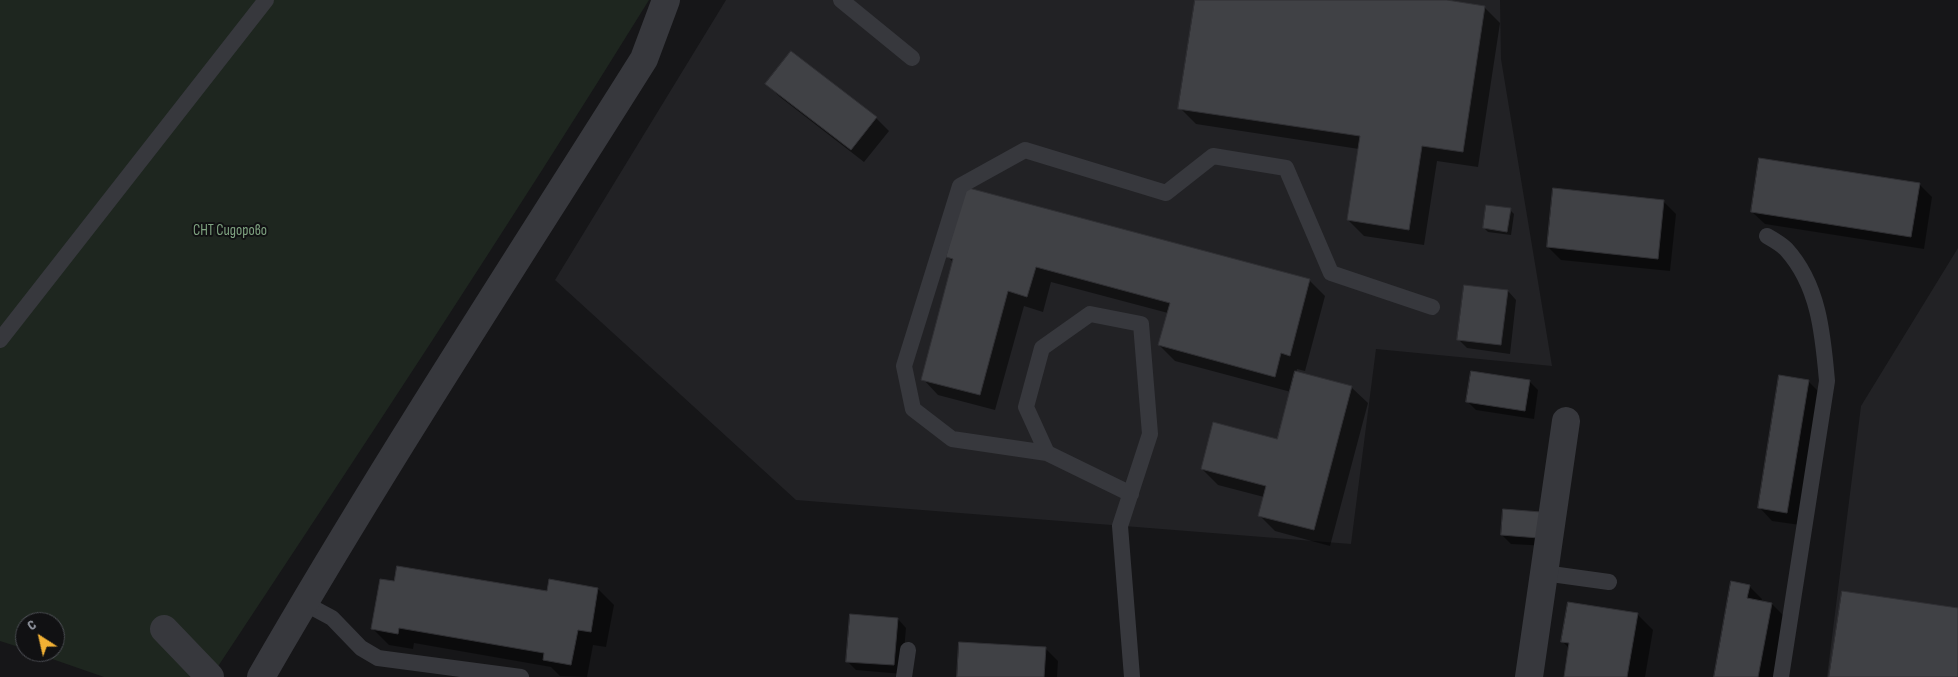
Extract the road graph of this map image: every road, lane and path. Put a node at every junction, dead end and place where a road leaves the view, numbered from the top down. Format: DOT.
graph roads {
  1 [pos="266,0"];
  2 [pos="666,0"];
  3 [pos="841,0"];
  4 [pos="912,58"];
  5 [pos="1768,236"];
  6 [pos="1432,306"];
  7 [pos="0,340"];
  8 [pos="1566,421"];
  9 [pos="1047,453"];
  10 [pos="1131,494"];
  11 [pos="1544,573"];
  12 [pos="1609,582"];
  13 [pos="304,604"];
  14 [pos="164,629"];
  15 [pos="908,650"];
  16 [pos="210,677"];
  17 [pos="261,677"];
  18 [pos="521,677"];
  19 [pos="904,677"];
  20 [pos="1132,677"];
  21 [pos="1529,677"];
  22 [pos="1781,677"];
  1 -- 7 [label="lane"];
  2 -- 13 [label="street"];
  3 -- 4 [label="lane"];
  5 -- 22 [label="lane"];
  6 -- 9 [label="lane"];
  8 -- 11 [label="street"];
  9 -- 10 [label="lane"];
  9 -- 10 [label="lane"];
  10 -- 20 [label="lane"];
  11 -- 12 [label="lane"];
  11 -- 21 [label="street"];
  13 -- 17 [label="street"];
  13 -- 18 [label="lane"];
  14 -- 16 [label="street"];
  15 -- 19 [label="lane"];
}
